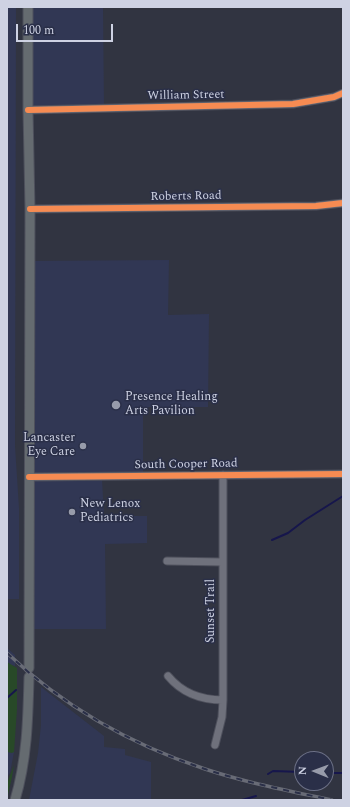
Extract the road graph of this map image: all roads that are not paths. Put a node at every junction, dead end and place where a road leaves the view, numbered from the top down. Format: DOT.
graph roads {
  1 [pos="28,7"];
  2 [pos="343,93"];
  3 [pos="28,110"];
  4 [pos="343,203"];
  5 [pos="30,209"];
  6 [pos="343,474"];
  7 [pos="223,476"];
  8 [pos="29,477"];
  9 [pos="167,561"];
  10 [pos="223,562"];
  11 [pos="29,668"];
  12 [pos="168,676"];
  13 [pos="29,677"];
  14 [pos="223,700"];
  15 [pos="215,745"];
  16 [pos="15,800"];
  1 -- 3 [label="main road"];
  2 -- 3 [label="street, William Street"];
  3 -- 5 [label="main road"];
  4 -- 5 [label="street, Roberts Road"];
  5 -- 8 [label="main road"];
  6 -- 7 [label="street, South Cooper Road"];
  7 -- 8 [label="street, South Cooper Road"];
  7 -- 10 [label="street, Sunset Trail"];
  8 -- 11 [label="main road"];
  9 -- 10 [label="street"];
  10 -- 14 [label="street, Sunset Trail"];
  12 -- 14 [label="street"];
  13 -- 16 [label="main road"];
  14 -- 15 [label="street, Sunset Trail"];
}
